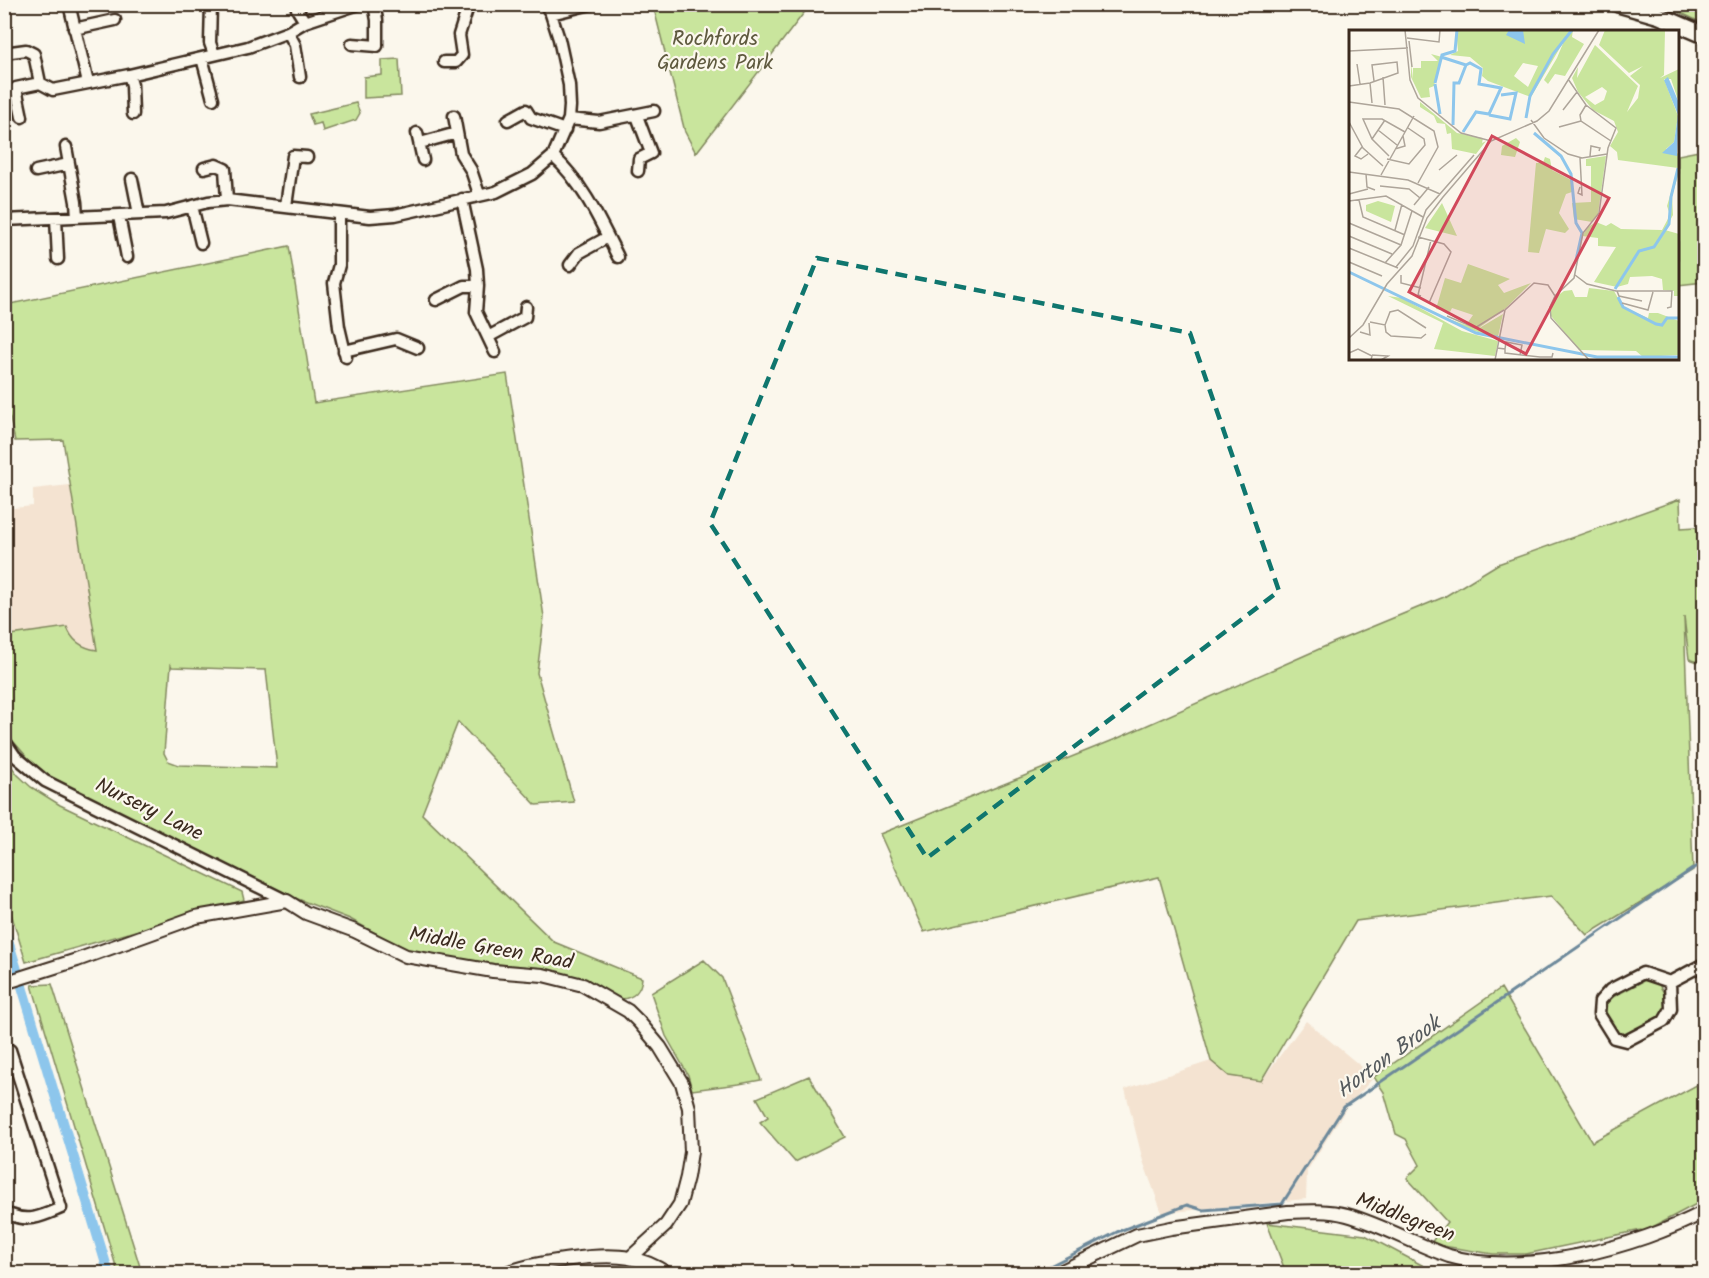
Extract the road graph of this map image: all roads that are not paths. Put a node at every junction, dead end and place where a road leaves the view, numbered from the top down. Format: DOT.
graph roads {
  1 [pos="69,4"];
  2 [pos="211,4"];
  3 [pos="297,4"];
  4 [pos="358,4"];
  5 [pos="374,4"];
  6 [pos="466,4"];
  7 [pos="591,4"];
  8 [pos="1618,4"];
  9 [pos="549,8"];
  10 [pos="1661,10"];
  11 [pos="115,20"];
  12 [pos="305,22"];
  13 [pos="74,29"];
  14 [pos="288,32"];
  15 [pos="1704,35"];
  16 [pos="352,44"];
  17 [pos="4,54"];
  18 [pos="214,54"];
  19 [pos="202,58"];
  20 [pos="444,62"];
  21 [pos="129,75"];
  22 [pos="300,77"];
  23 [pos="40,83"];
  24 [pos="88,83"];
  25 [pos="213,99"];
  26 [pos="654,111"];
  27 [pos="133,114"];
  28 [pos="454,116"];
  29 [pos="637,116"];
  30 [pos="22,117"];
  31 [pos="508,120"];
  32 [pos="567,124"];
  33 [pos="457,134"];
  34 [pos="66,147"];
  35 [pos="307,156"];
  36 [pos="553,156"];
  37 [pos="423,160"];
  38 [pos="69,164"];
  39 [pos="204,168"];
  40 [pos="36,171"];
  41 [pos="638,171"];
  42 [pos="132,179"];
  43 [pos="479,194"];
  44 [pos="227,200"];
  45 [pos="462,200"];
  46 [pos="192,206"];
  47 [pos="286,206"];
  48 [pos="139,214"];
  49 [pos="339,214"];
  50 [pos="119,216"];
  51 [pos="77,217"];
  52 [pos="56,218"];
  53 [pos="4,220"];
  54 [pos="608,237"];
  55 [pos="201,243"];
  56 [pos="618,257"];
  57 [pos="127,258"];
  58 [pos="58,259"];
  59 [pos="570,265"];
  60 [pos="478,286"];
  61 [pos="436,300"];
  62 [pos="526,307"];
  63 [pos="488,337"];
  64 [pos="418,348"];
  65 [pos="495,352"];
  66 [pos="4,740"];
  67 [pos="287,901"];
  68 [pos="1704,964"];
  69 [pos="1670,982"];
  70 [pos="4,983"];
  71 [pos="4,1053"];
  72 [pos="1704,1212"];
  73 [pos="4,1218"];
  74 [pos="630,1258"];
  75 [pos="504,1274"];
  76 [pos="668,1274"];
  77 [pos="1056,1274"];
  1 -- 13 [label="street"];
  2 -- 18 [label="street"];
  3 -- 12 [label="street"];
  4 -- 12 [label="street"];
  5 -- 16 [label="street"];
  6 -- 20 [label="street"];
  7 -- 9 [label="street"];
  8 -- 10 [label="main road"];
  9 -- 32 [label="street"];
  10 -- 15 [label="main road"];
  11 -- 13 [label="street"];
  12 -- 14 [label="street"];
  13 -- 24 [label="street"];
  14 -- 18 [label="street"];
  14 -- 22 [label="street"];
  17 -- 23 [label="street"];
  18 -- 19 [label="street"];
  19 -- 21 [label="street"];
  19 -- 25 [label="street"];
  21 -- 24 [label="street"];
  21 -- 27 [label="street"];
  23 -- 24 [label="street"];
  23 -- 30 [label="street"];
  26 -- 29 [label="street"];
  28 -- 33 [label="street"];
  29 -- 32 [label="street"];
  29 -- 41 [label="street"];
  31 -- 32 [label="street"];
  32 -- 36 [label="street"];
  33 -- 37 [label="street"];
  33 -- 43 [label="street"];
  34 -- 38 [label="street"];
  35 -- 47 [label="street"];
  36 -- 43 [label="street"];
  36 -- 54 [label="street"];
  38 -- 40 [label="street"];
  38 -- 51 [label="street"];
  39 -- 44 [label="street"];
  42 -- 48 [label="street"];
  43 -- 45 [label="street"];
  44 -- 46 [label="street"];
  44 -- 47 [label="street"];
  45 -- 49 [label="street"];
  45 -- 60 [label="street"];
  46 -- 48 [label="street"];
  46 -- 55 [label="street"];
  47 -- 49 [label="street"];
  48 -- 50 [label="street"];
  49 -- 64 [label="street"];
  50 -- 51 [label="street"];
  50 -- 57 [label="street"];
  51 -- 52 [label="street"];
  52 -- 53 [label="street"];
  52 -- 58 [label="street"];
  54 -- 56 [label="street"];
  54 -- 59 [label="street"];
  60 -- 61 [label="street"];
  60 -- 63 [label="street"];
  62 -- 63 [label="street"];
  63 -- 65 [label="street"];
  66 -- 67 [label="street, Nursery Lane"];
  67 -- 70 [label="street"];
  67 -- 74 [label="street, Middle Green Road"];
  68 -- 69 [label="street"];
  69 -- 69 [label="street"];
  71 -- 73 [label="street"];
  72 -- 77 [label="street, Middlegreen"];
  74 -- 75 [label="street"];
  74 -- 76 [label="street"];
}
